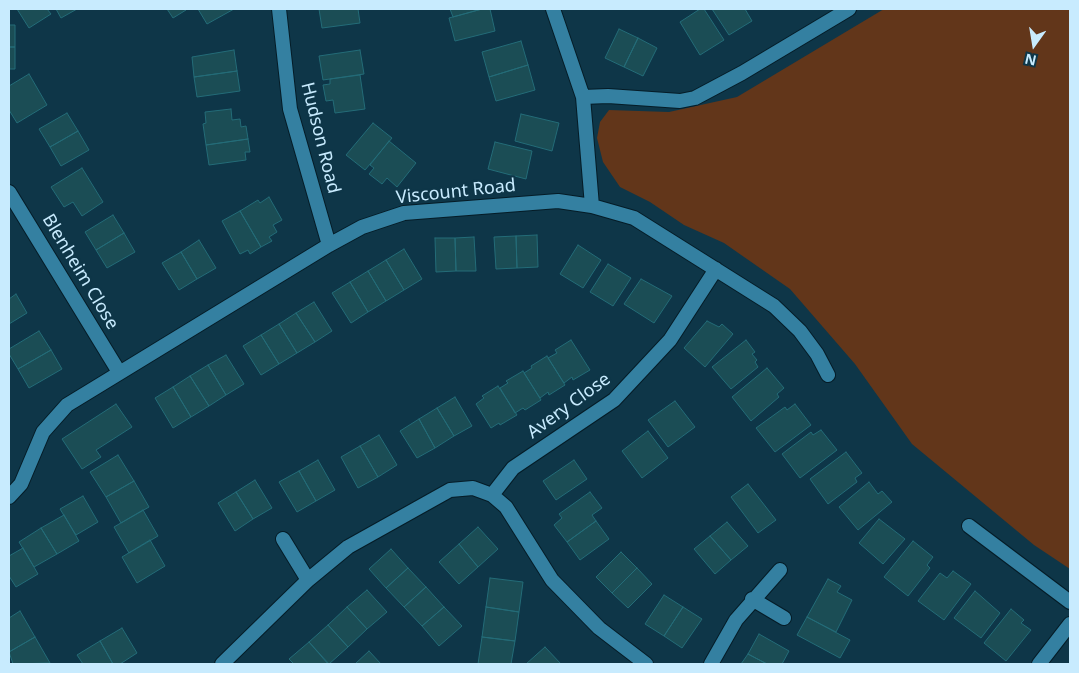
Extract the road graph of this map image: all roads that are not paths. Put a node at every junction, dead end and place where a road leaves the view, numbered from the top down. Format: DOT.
graph roads {
  1 [pos="279,9"];
  2 [pos="553,9"];
  3 [pos="850,9"];
  4 [pos="583,97"];
  5 [pos="9,192"];
  6 [pos="592,206"];
  7 [pos="329,245"];
  8 [pos="716,269"];
  9 [pos="119,372"];
  10 [pos="828,375"];
  11 [pos="492,495"];
  12 [pos="9,497"];
  13 [pos="969,526"];
  14 [pos="283,539"];
  15 [pos="780,570"];
  16 [pos="308,580"];
  17 [pos="752,600"];
  18 [pos="1070,602"];
  19 [pos="784,618"];
  20 [pos="1070,624"];
  21 [pos="222,664"];
  22 [pos="646,664"];
  23 [pos="711,664"];
  24 [pos="1039,664"];
  1 -- 7 [label="street, Hudson Road"];
  2 -- 4 [label="street"];
  3 -- 4 [label="street"];
  4 -- 6 [label="street"];
  5 -- 9 [label="street, Blenheim Close"];
  6 -- 7 [label="street, Viscount Road"];
  6 -- 8 [label="street, Viscount Road"];
  7 -- 9 [label="street, Viscount Road"];
  8 -- 10 [label="street, Viscount Road"];
  8 -- 11 [label="street, Avery Close"];
  9 -- 12 [label="street, Viscount Road"];
  11 -- 16 [label="street"];
  11 -- 22 [label="street"];
  13 -- 18 [label="street"];
  14 -- 16 [label="street"];
  15 -- 17 [label="street"];
  16 -- 21 [label="street"];
  17 -- 19 [label="street"];
  17 -- 23 [label="street"];
  20 -- 24 [label="street"];
}
